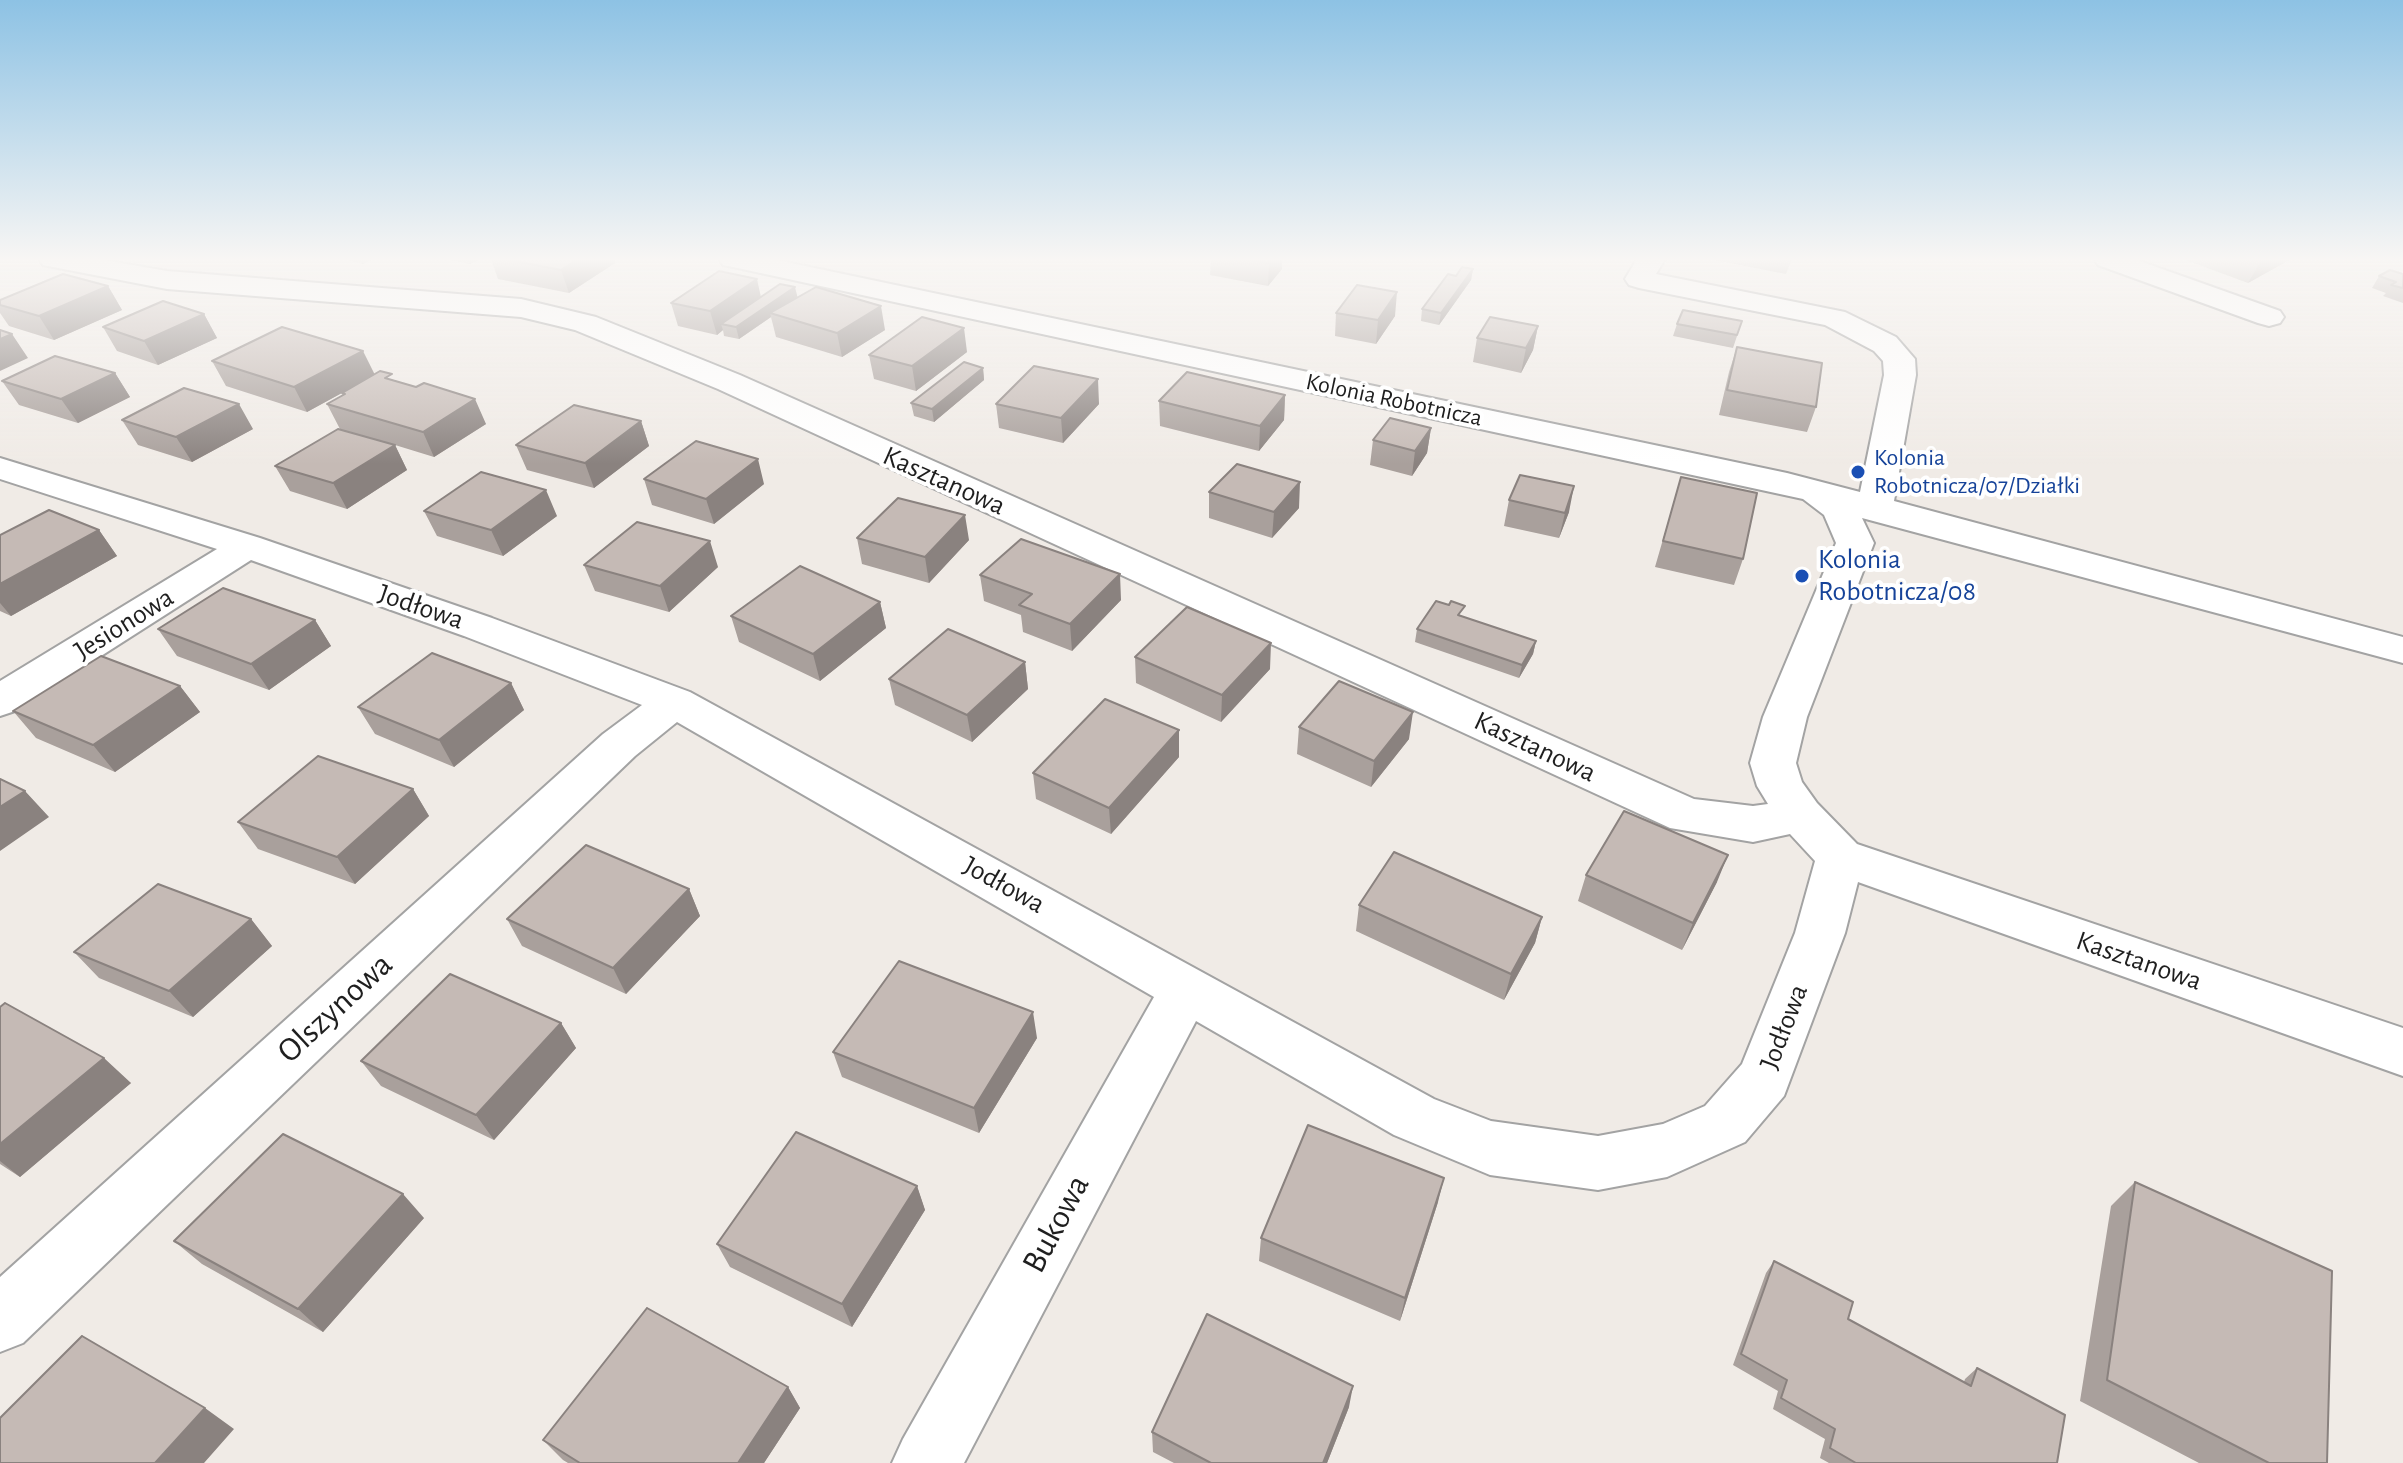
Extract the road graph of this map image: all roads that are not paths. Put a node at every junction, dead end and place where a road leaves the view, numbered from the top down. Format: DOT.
graph roads {
  1 [pos="595,327"];
  2 [pos="1053,327"];
  3 [pos="1852,327"];
  4 [pos="0,468"];
  5 [pos="1819,496"];
  6 [pos="1874,510"];
  7 [pos="247,546"];
  8 [pos="2403,650"];
  9 [pos="0,701"];
  10 [pos="675,702"];
  11 [pos="1800,815"];
  12 [pos="1840,857"];
  13 [pos="1187,987"];
  14 [pos="2403,1052"];
  15 [pos="0,1320"];
  16 [pos="927,1463"];
  1 -- 11 [label="street, Kasztanowa"];
  2 -- 5 [label="street, Kolonia Robotnicza"];
  3 -- 6 [label="street"];
  4 -- 7 [label="street, Jodłowa"];
  5 -- 6 [label="street, Kolonia Robotnicza"];
  5 -- 11 [label="street, Kasztanowa"];
  6 -- 8 [label="street, Kolonia Robotnicza"];
  7 -- 9 [label="street, Jesionowa"];
  7 -- 10 [label="street, Jodłowa"];
  10 -- 13 [label="street, Jodłowa"];
  10 -- 15 [label="street, Olszynowa"];
  11 -- 12 [label="street, Kasztanowa"];
  12 -- 13 [label="street, Jodłowa"];
  12 -- 14 [label="street, Kasztanowa"];
  13 -- 16 [label="street, Bukowa"];
}
